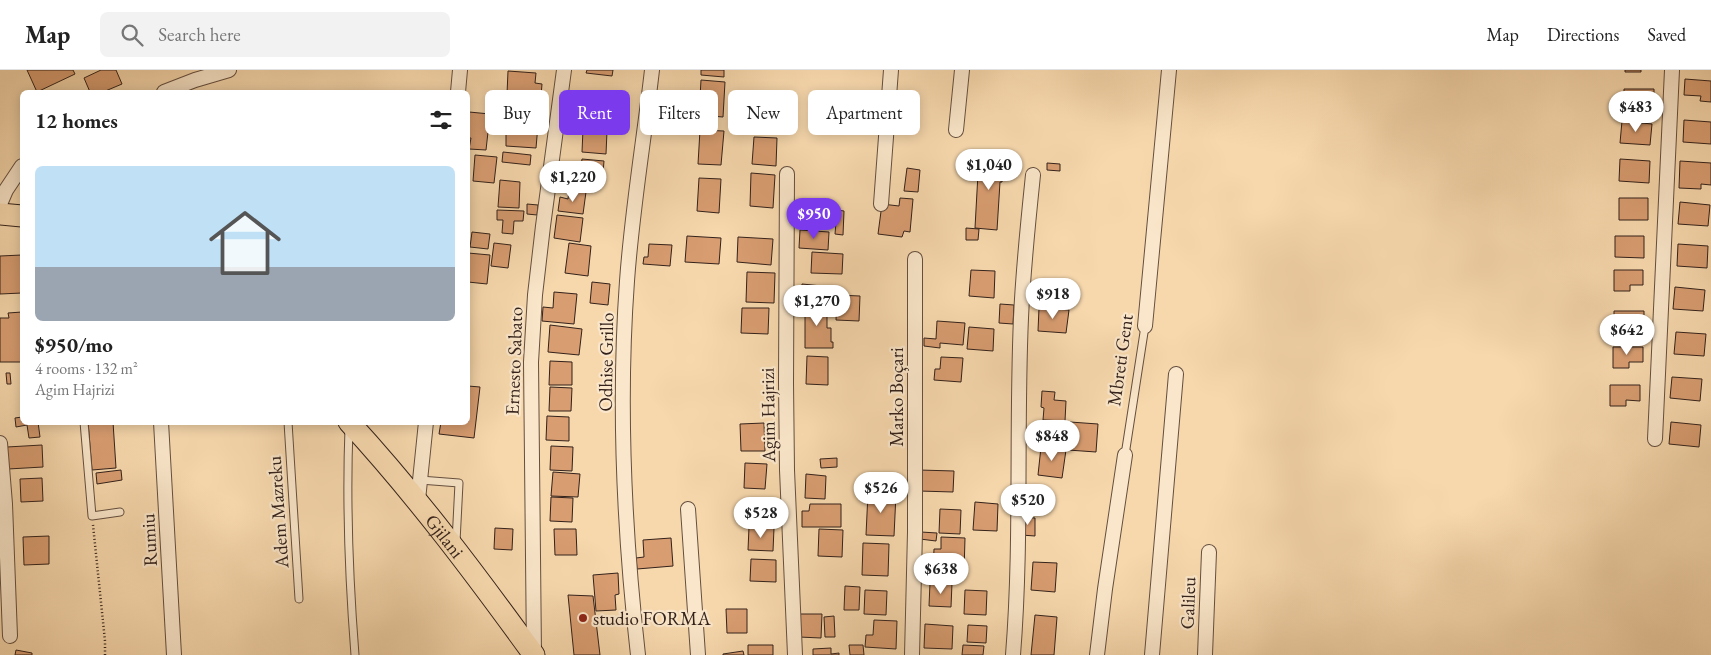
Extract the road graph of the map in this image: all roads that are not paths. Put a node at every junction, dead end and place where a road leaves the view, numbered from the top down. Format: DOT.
graph roads {
  1 [pos="229,70"];
  2 [pos="460,70"];
  3 [pos="564,70"];
  4 [pos="652,70"];
  5 [pos="891,70"];
  6 [pos="962,70"];
  7 [pos="1169,70"];
  8 [pos="1672,70"];
  9 [pos="169,90"];
  10 [pos="458,90"];
  11 [pos="956,130"];
  12 [pos="20,169"];
  13 [pos="787,174"];
  14 [pos="1033,175"];
  15 [pos="0,204"];
  16 [pos="881,204"];
  17 [pos="0,214"];
  18 [pos="20,216"];
  19 [pos="915,259"];
  20 [pos="1145,326"];
  21 [pos="1176,374"];
  22 [pos="84,425"];
  23 [pos="161,425"];
  24 [pos="288,425"];
  25 [pos="349,425"];
  26 [pos="352,425"];
  27 [pos="426,425"];
  28 [pos="1655,439"];
  29 [pos="0,443"];
  30 [pos="1125,455"];
  31 [pos="419,490"];
  32 [pos="688,509"];
  33 [pos="120,512"];
  34 [pos="455,548"];
  35 [pos="1209,552"];
  36 [pos="299,599"];
  37 [pos="10,636"];
  38 [pos="174,655"];
  39 [pos="355,655"];
  40 [pos="534,655"];
  41 [pos="638,655"];
  42 [pos="698,655"];
  43 [pos="795,655"];
  44 [pos="912,655"];
  45 [pos="1013,655"];
  46 [pos="1097,655"];
  47 [pos="1152,655"];
  48 [pos="1205,655"];
  1 -- 9 [label="street"];
  2 -- 10 [label="street"];
  3 -- 40 [label="street, Ernesto Sabato"];
  4 -- 41 [label="street, Odhise Grillo"];
  5 -- 16 [label="street"];
  6 -- 11 [label="street"];
  7 -- 20 [label="street, Mbreti Gent"];
  8 -- 28 [label="street"];
  12 -- 15 [label="street"];
  13 -- 43 [label="street, Agim Hajrizi"];
  14 -- 45 [label="street"];
  17 -- 18 [label="main road"];
  19 -- 44 [label="street, Marko Boçari"];
  20 -- 30 [label="lane, Mbreti Gent"];
  21 -- 47 [label="street"];
  22 -- 33 [label="lane"];
  23 -- 38 [label="street, Rumiu"];
  24 -- 36 [label="lane, Adem Mazreku"];
  25 -- 39 [label="lane, Gjilani"];
  26 -- 31 [label="main road, Gjilani"];
  27 -- 31 [label="street"];
  29 -- 37 [label="street"];
  30 -- 46 [label="street, Mbreti Gent"];
  31 -- 34 [label="main road, Gjilani"];
  31 -- 34 [label="lane"];
  32 -- 42 [label="street"];
  34 -- 40 [label="main road, Gjilani"];
  35 -- 48 [label="street, Galileu"];
}
